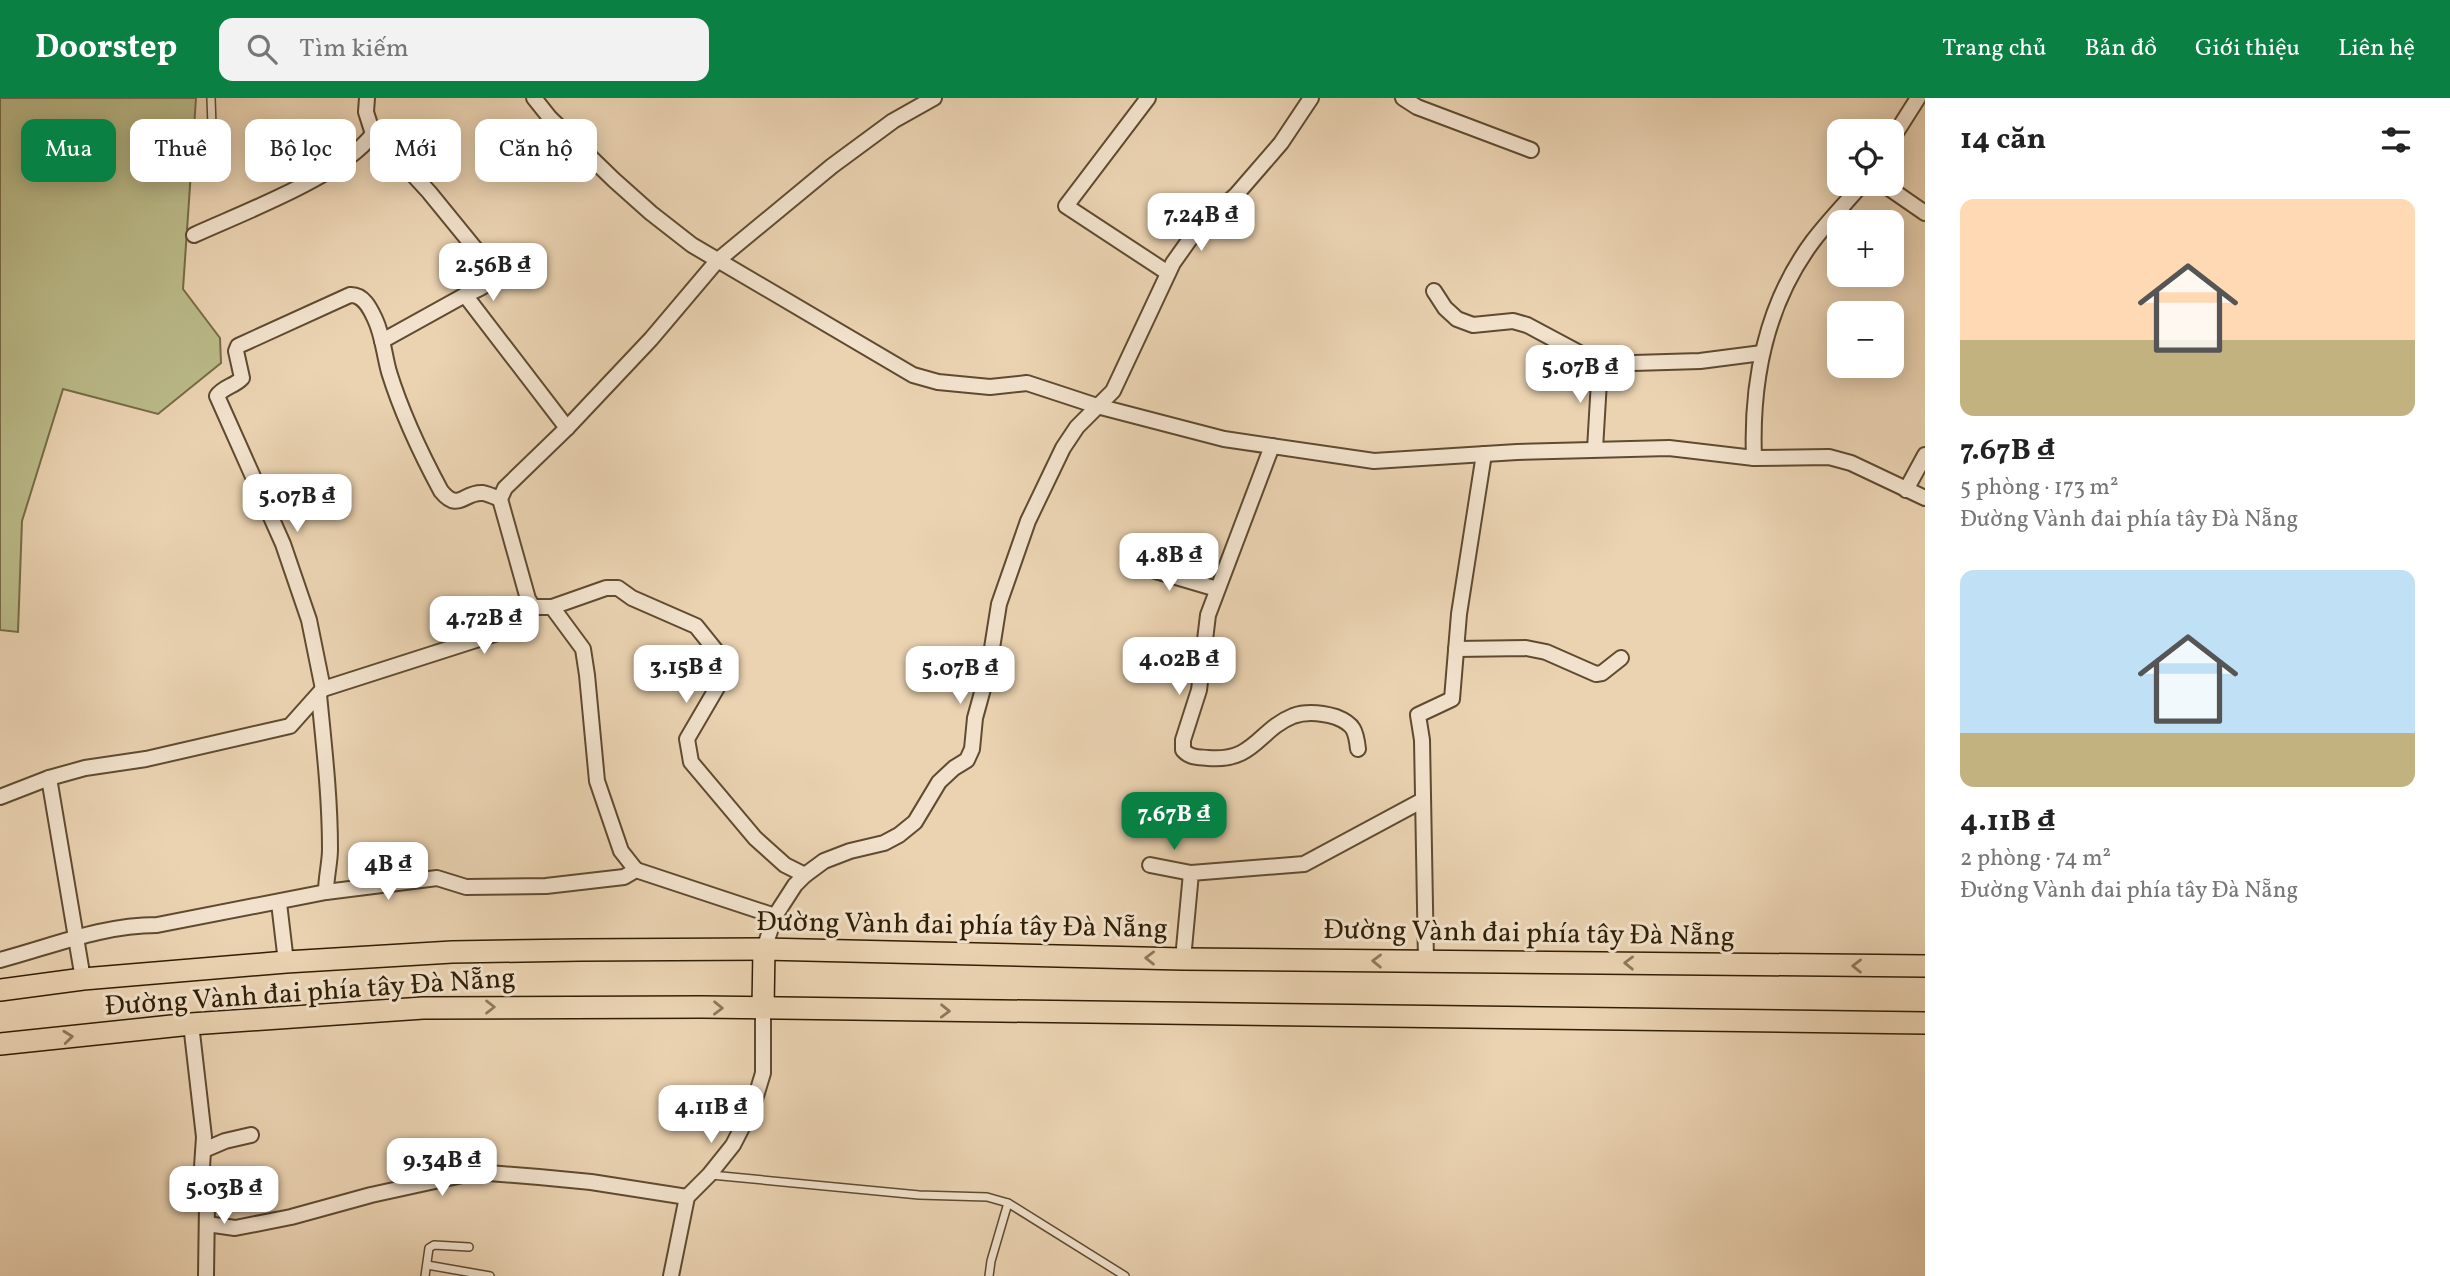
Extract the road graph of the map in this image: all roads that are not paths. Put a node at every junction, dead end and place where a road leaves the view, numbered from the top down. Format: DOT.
graph roads {
  1 [pos="211,98"];
  2 [pos="367,98"];
  3 [pos="534,98"];
  4 [pos="934,98"];
  5 [pos="1148,98"];
  6 [pos="1311,98"];
  7 [pos="1403,98"];
  8 [pos="1918,98"];
  9 [pos="212,119"];
  10 [pos="1904,120"];
  11 [pos="370,125"];
  12 [pos="370,138"];
  13 [pos="1531,150"];
  14 [pos="420,182"];
  15 [pos="1852,196"];
  16 [pos="1900,196"];
  17 [pos="1925,213"];
  18 [pos="194,235"];
  19 [pos="717,261"];
  20 [pos="1168,273"];
  21 [pos="1434,291"];
  22 [pos="465,295"];
  23 [pos="382,341"];
  24 [pos="1762,353"];
  25 [pos="1600,364"];
  26 [pos="1097,406"];
  27 [pos="567,428"];
  28 [pos="1272,446"];
  29 [pos="1595,449"];
  30 [pos="1484,454"];
  31 [pos="1925,455"];
  32 [pos="1754,458"];
  33 [pos="1906,490"];
  34 [pos="1925,498"];
  35 [pos="500,499"];
  36 [pos="1132,564"];
  37 [pos="1217,589"];
  38 [pos="533,607"];
  39 [pos="552,607"];
  40 [pos="1456,649"];
  41 [pos="1621,658"];
  42 [pos="321,692"];
  43 [pos="1358,750"];
  44 [pos="50,778"];
  45 [pos="0,797"];
  46 [pos="1423,800"];
  47 [pos="1150,865"];
  48 [pos="636,870"];
  49 [pos="1191,873"];
  50 [pos="805,876"];
  51 [pos="326,892"];
  52 [pos="279,903"];
  53 [pos="775,916"];
  54 [pos="77,936"];
  55 [pos="764,949"];
  56 [pos="1183,958"];
  57 [pos="0,960"];
  58 [pos="1426,961"];
  59 [pos="286,962"];
  60 [pos="1925,966"];
  61 [pos="83,979"];
  62 [pos="0,990"];
  63 [pos="763,1009"];
  64 [pos="1925,1023"];
  65 [pos="191,1024"];
  66 [pos="0,1044"];
  67 [pos="251,1135"];
  68 [pos="204,1150"];
  69 [pos="709,1175"];
  70 [pos="687,1197"];
  71 [pos="1008,1203"];
  72 [pos="207,1224"];
  73 [pos="469,1247"];
  74 [pos="427,1265"];
  75 [pos="206,1276"];
  76 [pos="425,1276"];
  77 [pos="490,1276"];
  78 [pos="671,1276"];
  79 [pos="989,1276"];
  80 [pos="1125,1276"];
  1 -- 9 [label="lane"];
  2 -- 11 [label="street"];
  3 -- 19 [label="street"];
  4 -- 19 [label="street"];
  5 -- 20 [label="street"];
  6 -- 20 [label="street"];
  7 -- 13 [label="street"];
  8 -- 10 [label="street"];
  12 -- 18 [label="street"];
  14 -- 22 [label="street"];
  15 -- 24 [label="street"];
  16 -- 17 [label="street"];
  19 -- 26 [label="street"];
  19 -- 27 [label="street"];
  20 -- 26 [label="street"];
  21 -- 25 [label="street"];
  22 -- 23 [label="street"];
  22 -- 27 [label="street"];
  23 -- 35 [label="street"];
  23 -- 42 [label="street"];
  24 -- 25 [label="street"];
  24 -- 32 [label="street"];
  25 -- 29 [label="street"];
  26 -- 28 [label="street"];
  26 -- 50 [label="street"];
  27 -- 35 [label="street"];
  28 -- 30 [label="street"];
  28 -- 37 [label="street"];
  29 -- 30 [label="street"];
  29 -- 32 [label="street"];
  30 -- 40 [label="street"];
  31 -- 33 [label="street"];
  32 -- 33 [label="street"];
  33 -- 34 [label="street"];
  35 -- 38 [label="street"];
  36 -- 37 [label="street"];
  37 -- 43 [label="street"];
  38 -- 39 [label="street"];
  38 -- 42 [label="street"];
  39 -- 48 [label="street"];
  39 -- 50 [label="street"];
  40 -- 41 [label="street"];
  40 -- 46 [label="street"];
  42 -- 44 [label="street"];
  42 -- 51 [label="street"];
  44 -- 45 [label="street"];
  44 -- 54 [label="street"];
  46 -- 49 [label="street"];
  46 -- 58 [label="street"];
  47 -- 49 [label="street"];
  48 -- 51 [label="street"];
  48 -- 53 [label="street"];
  49 -- 56 [label="street"];
  50 -- 53 [label="street"];
  51 -- 52 [label="street"];
  52 -- 54 [label="street"];
  52 -- 59 [label="street"];
  53 -- 55 [label="street"];
  54 -- 57 [label="street"];
  54 -- 61 [label="street"];
  56 -- 55 [label="main road, Đường Vành đai phía tây Đà Nẵng, one-way"];
  55 -- 59 [label="main road, Đường Vành đai phía tây Đà Nẵng"];
  55 -- 63 [label="main road"];
  58 -- 56 [label="main road, Đường Vành đai phía tây Đà Nẵng, one-way"];
  60 -- 58 [label="main road, Đường Vành đai phía tây Đà Nẵng, one-way"];
  59 -- 61 [label="main road, Đường Vành đai phía tây Đà Nẵng"];
  61 -- 62 [label="main road, Đường Vành đai phía tây Đà Nẵng"];
  63 -- 64 [label="main road, Đường Vành đai phía tây Đà Nẵng, one-way"];
  65 -- 63 [label="main road, Đường Vành đai phía tây Đà Nẵng, one-way"];
  63 -- 69 [label="street"];
  66 -- 65 [label="main road, Đường Vành đai phía tây Đà Nẵng, one-way"];
  65 -- 68 [label="street"];
  67 -- 68 [label="street"];
  68 -- 72 [label="street"];
  69 -- 70 [label="street"];
  69 -- 71 [label="lane"];
  70 -- 72 [label="street"];
  70 -- 78 [label="street"];
  71 -- 79 [label="lane"];
  71 -- 80 [label="lane"];
  72 -- 75 [label="street"];
  73 -- 74 [label="lane"];
  74 -- 76 [label="lane"];
  74 -- 77 [label="lane"];
}
